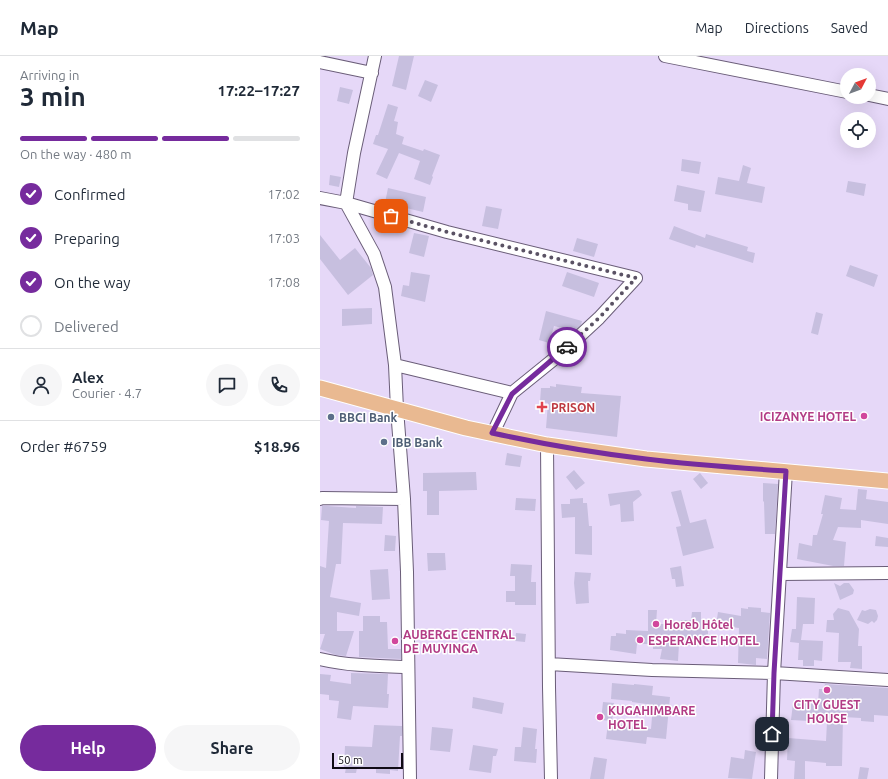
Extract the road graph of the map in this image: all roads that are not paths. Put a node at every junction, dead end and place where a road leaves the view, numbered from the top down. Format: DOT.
graph roads {
  1 [pos="376,56"];
  2 [pos="664,56"];
  3 [pos="320,62"];
  4 [pos="372,73"];
  5 [pos="840,91"];
  6 [pos="876,97"];
  7 [pos="888,99"];
  8 [pos="320,198"];
  9 [pos="346,203"];
  10 [pos="395,364"];
  11 [pos="320,388"];
  12 [pos="512,394"];
  13 [pos="397,409"];
  14 [pos="492,433"];
  15 [pos="547,445"];
  16 [pos="786,471"];
  17 [pos="888,481"];
  18 [pos="404,498"];
  19 [pos="320,499"];
  20 [pos="888,573"];
  21 [pos="780,574"];
  22 [pos="320,660"];
  23 [pos="550,664"];
  24 [pos="408,667"];
  25 [pos="774,673"];
  26 [pos="888,680"];
  27 [pos="410,779"];
  28 [pos="552,779"];
  29 [pos="771,779"];
  1 -- 4 [label="street"];
  2 -- 5 [label="street"];
  3 -- 4 [label="street"];
  4 -- 9 [label="street"];
  6 -- 7 [label="street"];
  8 -- 9 [label="street"];
  9 -- 10 [label="street"];
  9 -- 12 [label="street"];
  10 -- 12 [label="street"];
  10 -- 13 [label="street"];
  11 -- 13 [label="main road"];
  12 -- 14 [label="street"];
  13 -- 14 [label="main road"];
  13 -- 18 [label="street"];
  14 -- 15 [label="main road"];
  15 -- 16 [label="main road"];
  15 -- 23 [label="street"];
  16 -- 17 [label="main road"];
  16 -- 21 [label="street"];
  18 -- 19 [label="street"];
  18 -- 24 [label="street"];
  20 -- 21 [label="street"];
  21 -- 25 [label="street"];
  22 -- 24 [label="street"];
  23 -- 25 [label="street"];
  23 -- 28 [label="street"];
  24 -- 27 [label="street"];
  25 -- 26 [label="street"];
  25 -- 29 [label="street"];
}
